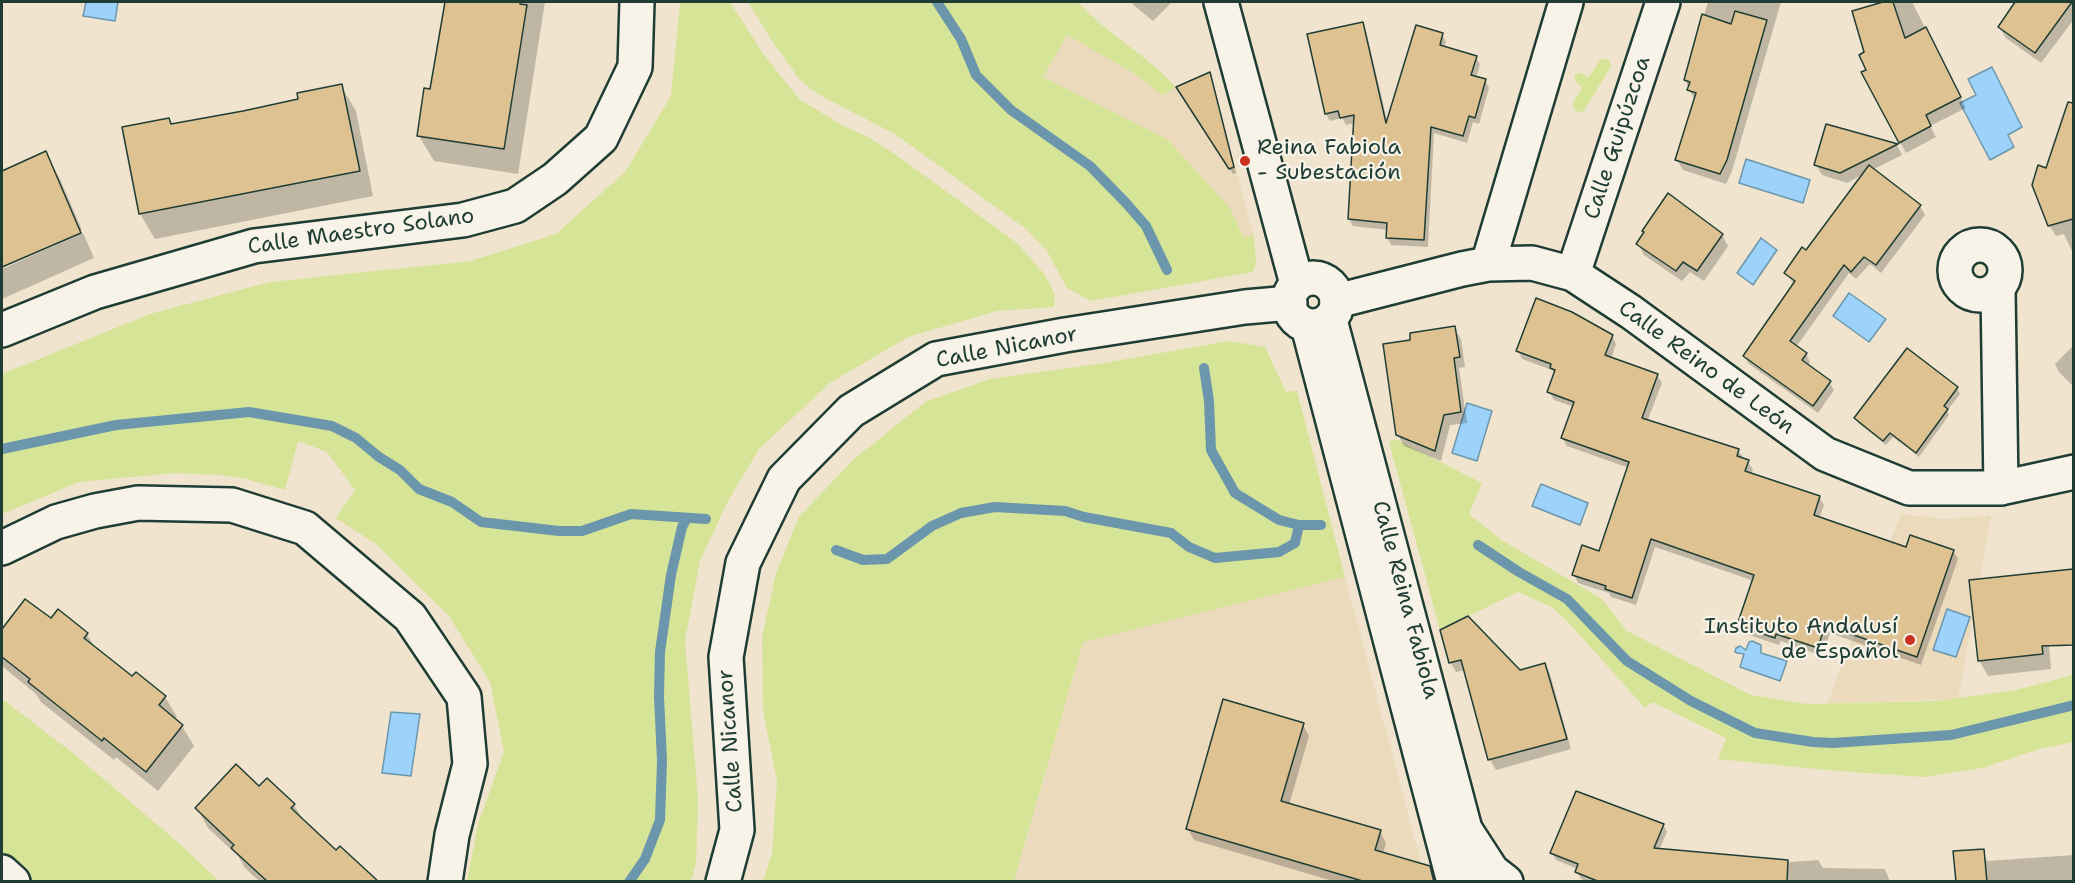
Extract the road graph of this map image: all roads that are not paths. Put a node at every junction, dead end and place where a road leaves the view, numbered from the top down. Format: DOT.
graph roads {
  1 [pos="637,2"];
  2 [pos="1221,2"];
  3 [pos="1244,2"];
  4 [pos="1566,2"];
  5 [pos="1663,2"];
  6 [pos="1488,264"];
  7 [pos="1573,274"];
  8 [pos="1998,289"];
  9 [pos="1313,302"];
  10 [pos="2,330"];
  11 [pos="2073,472"];
  12 [pos="2001,488"];
  13 [pos="2,548"];
  14 [pos="1466,831"];
  15 [pos="2,872"];
  16 [pos="13,882"];
  17 [pos="445,882"];
  18 [pos="723,882"];
  19 [pos="1454,882"];
  20 [pos="1479,882"];
  21 [pos="1506,882"];
  1 -- 10 [label="street, Calle Maestro Solano"];
  2 -- 9 [label="street, Calle Reina Fabiola"];
  3 -- 9 [label="street, Calle Reina Fabiola"];
  4 -- 6 [label="street"];
  5 -- 7 [label="street, Calle Guipúzcoa"];
  6 -- 7 [label="street, Calle Reino de León"];
  6 -- 9 [label="street, Calle Reino de León"];
  7 -- 12 [label="street, Calle Reino de León"];
  8 -- 12 [label="street"];
  9 -- 14 [label="street, Calle Reina Fabiola"];
  9 -- 18 [label="street, Calle Nicanor"];
  9 -- 19 [label="street, Calle Reina Fabiola"];
  11 -- 12 [label="street, Calle Reino de León"];
  13 -- 17 [label="street"];
  14 -- 20 [label="street, Calle Reina Fabiola"];
  14 -- 21 [label="street"];
  15 -- 16 [label="street"];
}
